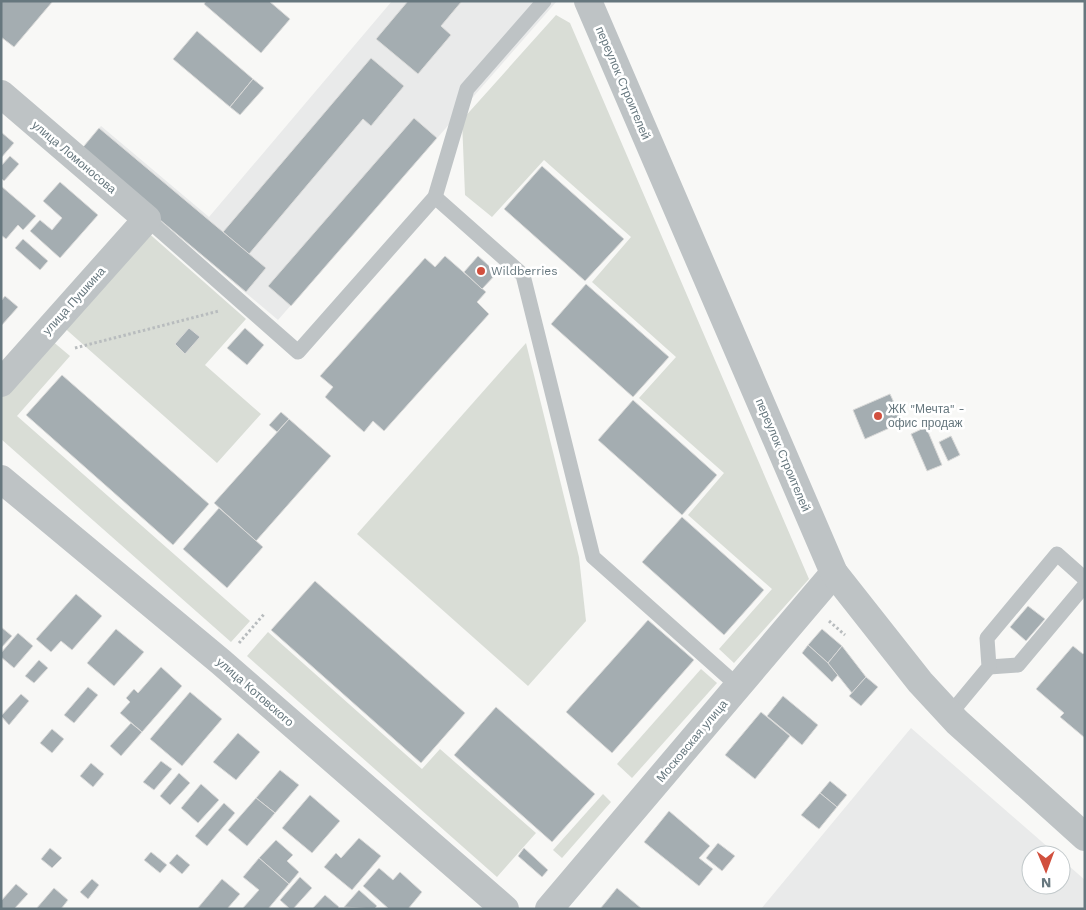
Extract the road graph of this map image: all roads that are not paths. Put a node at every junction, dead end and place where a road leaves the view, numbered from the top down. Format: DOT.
graph roads {
  1 [pos="544,1"];
  2 [pos="588,1"];
  3 [pos="1,94"];
  4 [pos="435,198"];
  5 [pos="147,219"];
  6 [pos="1,383"];
  7 [pos="1,479"];
  8 [pos="834,573"];
  9 [pos="1085,579"];
  10 [pos="1085,585"];
  11 [pos="989,667"];
  12 [pos="738,686"];
  13 [pos="950,714"];
  14 [pos="1085,837"];
  15 [pos="505,909"];
  16 [pos="549,909"];
  1 -- 4 [label="lane"];
  2 -- 8 [label="street, переулок Строителей"];
  3 -- 5 [label="street, улица Ломоносова"];
  4 -- 5 [label="lane"];
  4 -- 12 [label="lane"];
  5 -- 6 [label="street, улица Пушкина"];
  7 -- 15 [label="street, улица Котовского"];
  8 -- 12 [label="street, Московская улица"];
  8 -- 13 [label="street, переулок Строителей"];
  9 -- 11 [label="lane"];
  10 -- 11 [label="lane"];
  11 -- 13 [label="lane"];
  12 -- 16 [label="street, Московская улица"];
  13 -- 14 [label="street, переулок Строителей"];
}
